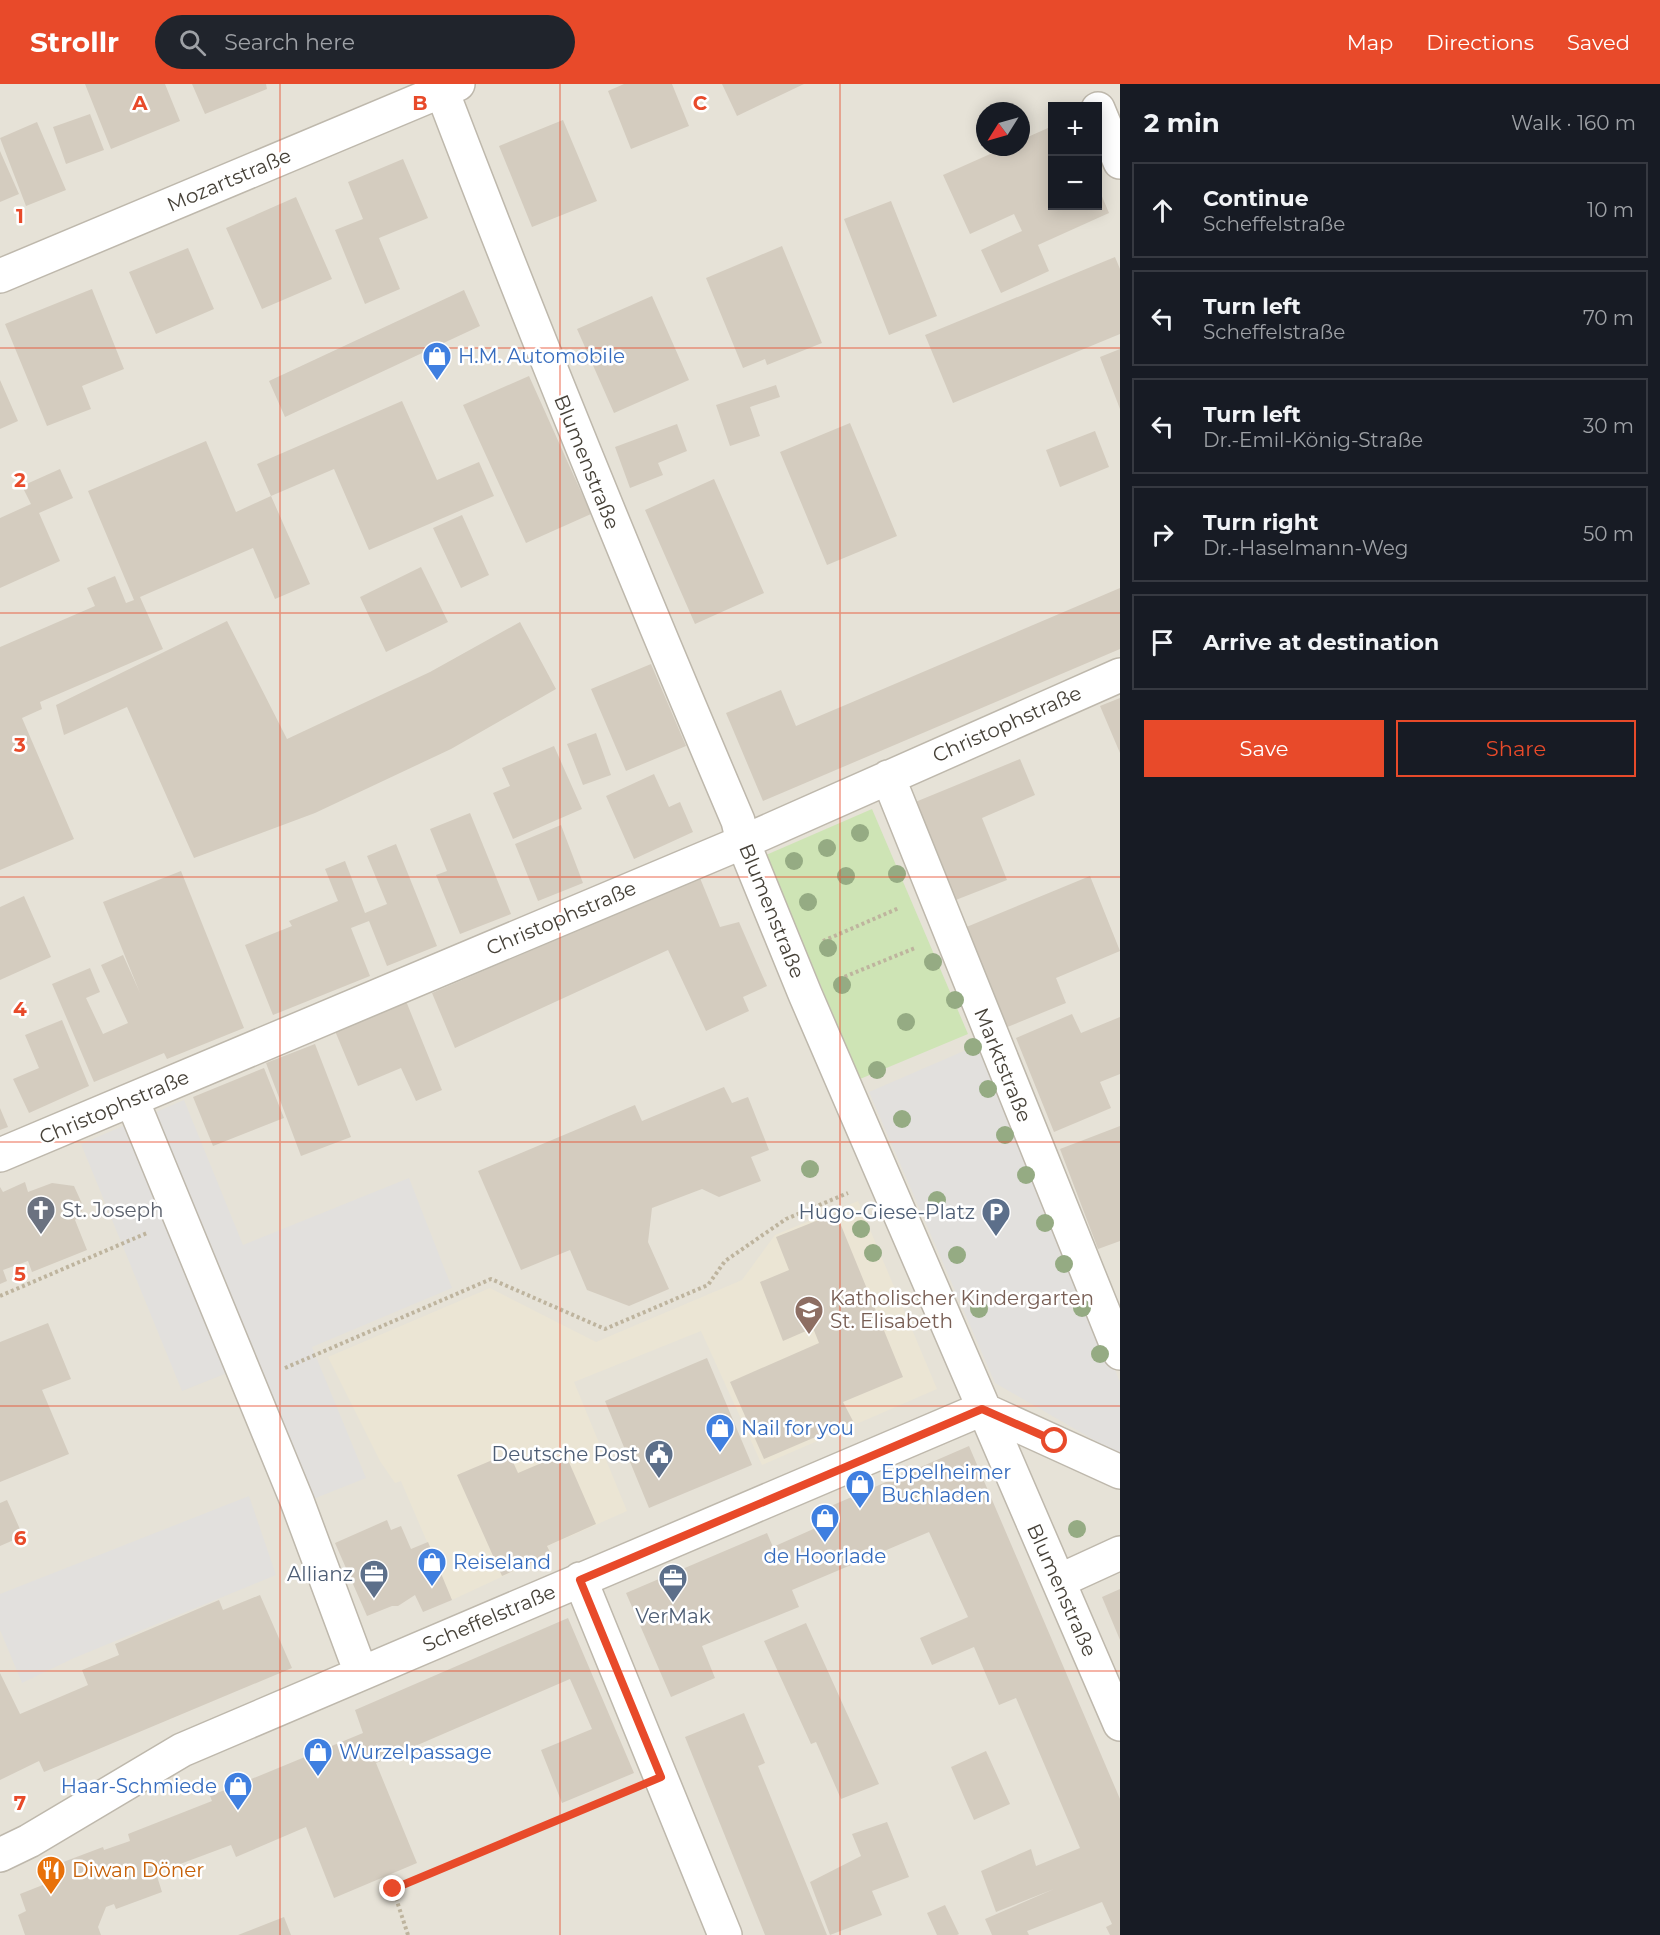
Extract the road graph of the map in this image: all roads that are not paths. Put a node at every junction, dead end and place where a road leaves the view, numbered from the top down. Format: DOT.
graph roads {
  1 [pos="1087,84"];
  2 [pos="450,88"];
  3 [pos="1094,102"];
  4 [pos="1102,120"];
  5 [pos="1120,162"];
  6 [pos="0,276"];
  7 [pos="1120,675"];
  8 [pos="888,777"];
  9 [pos="743,842"];
  10 [pos="132,1100"];
  11 [pos="0,1155"];
  12 [pos="1120,1353"];
  13 [pos="982,1409"];
  14 [pos="1120,1472"];
  15 [pos="1120,1552"];
  16 [pos="580,1580"];
  17 [pos="1059,1581"];
  18 [pos="361,1673"];
  19 [pos="1120,1724"];
  20 [pos="0,1854"];
  21 [pos="725,1935"];
  1 -- 3 [label="street"];
  2 -- 6 [label="street, Mozartstraße"];
  2 -- 9 [label="street, Blumenstraße"];
  4 -- 5 [label="street"];
  7 -- 8 [label="street, Christophstraße"];
  8 -- 9 [label="street, Christophstraße"];
  8 -- 12 [label="street, Marktstraße"];
  9 -- 10 [label="street, Christophstraße"];
  9 -- 13 [label="street, Blumenstraße"];
  10 -- 11 [label="street, Christophstraße"];
  10 -- 18 [label="street"];
  13 -- 14 [label="street"];
  13 -- 16 [label="street, Scheffelstraße"];
  13 -- 17 [label="street, Blumenstraße"];
  15 -- 17 [label="street"];
  16 -- 18 [label="street, Scheffelstraße"];
  16 -- 21 [label="street"];
  17 -- 19 [label="street, Blumenstraße"];
  18 -- 20 [label="street, Scheffelstraße"];
}
